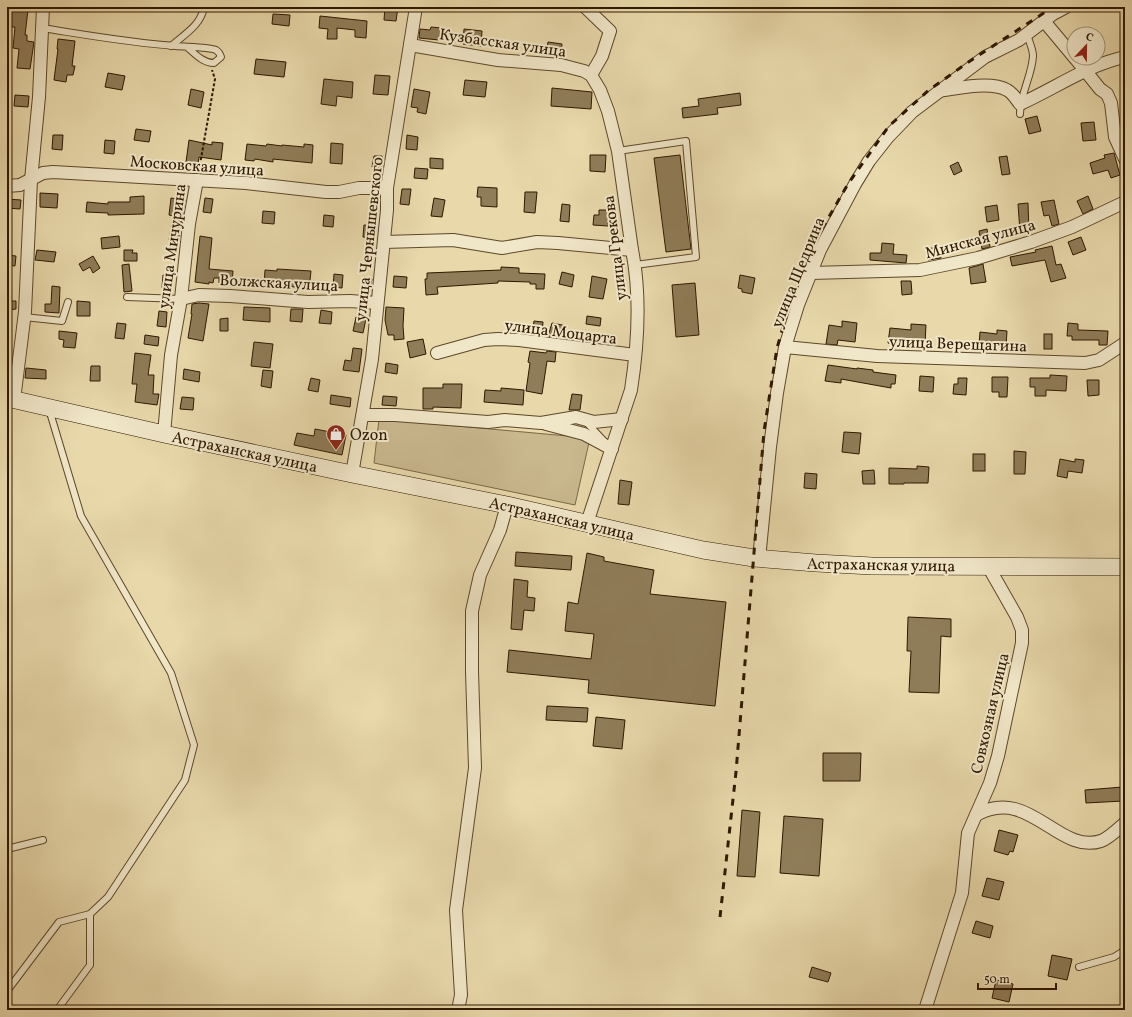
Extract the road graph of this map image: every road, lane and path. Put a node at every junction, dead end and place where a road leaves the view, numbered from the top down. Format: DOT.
graph roads {
  1 [pos="43,7"];
  2 [pos="128,7"];
  3 [pos="149,7"];
  4 [pos="204,7"];
  5 [pos="416,7"];
  6 [pos="585,7"];
  7 [pos="1066,7"];
  8 [pos="1044,21"];
  9 [pos="42,28"];
  10 [pos="1027,35"];
  11 [pos="410,45"];
  12 [pos="171,46"];
  13 [pos="187,47"];
  14 [pos="1066,48"];
  15 [pos="1125,57"];
  16 [pos="209,63"];
  17 [pos="1081,66"];
  18 [pos="1085,71"];
  19 [pos="591,75"];
  20 [pos="938,92"];
  21 [pos="1020,109"];
  22 [pos="618,151"];
  23 [pos="1125,159"];
  24 [pos="31,180"];
  25 [pos="196,180"];
  26 [pos="7,186"];
  27 [pos="387,188"];
  28 [pos="1125,202"];
  29 [pos="384,242"];
  30 [pos="632,250"];
  31 [pos="635,265"];
  32 [pos="811,273"];
  33 [pos="127,297"];
  34 [pos="181,299"];
  35 [pos="68,302"];
  36 [pos="377,303"];
  37 [pos="24,317"];
  38 [pos="1125,343"];
  39 [pos="786,347"];
  40 [pos="437,353"];
  41 [pos="635,355"];
  42 [pos="10,399"];
  43 [pos="49,408"];
  44 [pos="363,415"];
  45 [pos="622,419"];
  46 [pos="585,420"];
  47 [pos="541,423"];
  48 [pos="164,434"];
  49 [pos="612,449"];
  50 [pos="352,474"];
  51 [pos="507,505"];
  52 [pos="587,523"];
  53 [pos="759,559"];
  54 [pos="988,566"];
  55 [pos="1125,567"];
  56 [pos="976,815"];
  57 [pos="1125,823"];
  58 [pos="43,840"];
  59 [pos="7,849"];
  60 [pos="90,914"];
  61 [pos="1125,950"];
  62 [pos="1079,967"];
  63 [pos="7,991"];
  64 [pos="57,1010"];
  65 [pos="458,1010"];
  66 [pos="925,1010"];
  1 -- 9 [label="street"];
  2 -- 3 [label="lane"];
  4 -- 12 [label="lane"];
  5 -- 11 [label="street, улица Чернышевского"];
  6 -- 19 [label="street"];
  7 -- 8 [label="street, улица Щедрина"];
  8 -- 10 [label="street, улица Щедрина"];
  8 -- 14 [label="street"];
  9 -- 12 [label="lane"];
  9 -- 24 [label="street"];
  10 -- 20 [label="street, улица Щедрина"];
  10 -- 21 [label="lane"];
  11 -- 19 [label="street, Кузбасская улица"];
  11 -- 27 [label="street, улица Чернышевского"];
  12 -- 13 [label="lane"];
  13 -- 16 [label="lane"];
  13 -- 16 [label="lane"];
  15 -- 18 [label="street"];
  16 -- 25 [label="path, улица Мичурина"];
  17 -- 18 [label="street"];
  18 -- 21 [label="street"];
  18 -- 23 [label="street"];
  19 -- 22 [label="street, улица Грекова"];
  20 -- 21 [label="street"];
  20 -- 32 [label="street, улица Щедрина"];
  22 -- 30 [label="street, улица Грекова"];
  22 -- 31 [label="lane"];
  24 -- 25 [label="street, Московская улица"];
  24 -- 26 [label="street, Московская улица"];
  24 -- 37 [label="street"];
  25 -- 27 [label="street, Московская улица"];
  25 -- 34 [label="street, улица Мичурина"];
  27 -- 29 [label="street, улица Чернышевского"];
  28 -- 32 [label="street, Минская улица"];
  29 -- 30 [label="street"];
  29 -- 36 [label="street, улица Чернышевского"];
  30 -- 31 [label="street, улица Грекова"];
  31 -- 41 [label="street, улица Грекова"];
  32 -- 39 [label="street, улица Щедрина"];
  33 -- 34 [label="lane"];
  34 -- 36 [label="street, Волжская улица"];
  34 -- 48 [label="street, улица Мичурина"];
  35 -- 37 [label="lane"];
  36 -- 44 [label="street, улица Чернышевского"];
  37 -- 42 [label="street"];
  38 -- 39 [label="street, улица Верещагина"];
  39 -- 53 [label="street, улица Щедрина"];
  40 -- 41 [label="street, улица Моцарта"];
  41 -- 45 [label="street, улица Грекова"];
  42 -- 43 [label="main road, Астраханская улица"];
  43 -- 48 [label="main road, Астраханская улица"];
  43 -- 60 [label="lane"];
  44 -- 47 [label="street"];
  44 -- 50 [label="street, улица Чернышевского"];
  45 -- 46 [label="street"];
  45 -- 49 [label="street, улица Грекова"];
  46 -- 47 [label="street"];
  46 -- 49 [label="lane"];
  47 -- 49 [label="street"];
  48 -- 50 [label="main road, Астраханская улица"];
  49 -- 52 [label="street, улица Грекова"];
  50 -- 51 [label="main road, Астраханская улица"];
  51 -- 52 [label="main road, Астраханская улица"];
  51 -- 65 [label="street"];
  52 -- 53 [label="main road, Астраханская улица"];
  53 -- 54 [label="main road, Астраханская улица"];
  54 -- 55 [label="main road, Астраханская улица"];
  54 -- 56 [label="street, Совхозная улица"];
  56 -- 57 [label="street"];
  56 -- 66 [label="street, Совхозная улица"];
  58 -- 59 [label="lane"];
  60 -- 63 [label="lane"];
  60 -- 64 [label="lane"];
  61 -- 62 [label="lane"];
}
